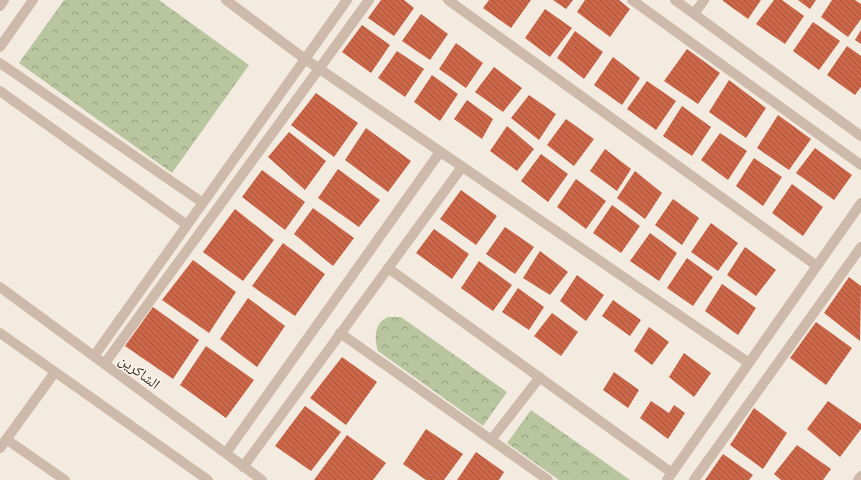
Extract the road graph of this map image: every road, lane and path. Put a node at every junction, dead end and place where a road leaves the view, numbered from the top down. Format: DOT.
graph roads {
  1 [pos="4,0"];
  2 [pos="33,0"];
  3 [pos="226,0"];
  4 [pos="346,0"];
  5 [pos="369,0"];
  6 [pos="448,0"];
  7 [pos="632,0"];
  8 [pos="704,0"];
  9 [pos="679,1"];
  10 [pos="0,6"];
  11 [pos="694,14"];
  12 [pos="0,47"];
  13 [pos="305,59"];
  14 [pos="0,63"];
  15 [pos="319,69"];
  16 [pos="0,91"];
  17 [pos="861,136"];
  18 [pos="440,152"];
  19 [pos="861,166"];
  20 [pos="462,168"];
  21 [pos="203,203"];
  22 [pos="861,203"];
  23 [pos="187,225"];
  24 [pos="861,247"];
  25 [pos="817,266"];
  26 [pos="388,268"];
  27 [pos="0,287"];
  28 [pos="0,333"];
  29 [pos="340,333"];
  30 [pos="94,356"];
  31 [pos="105,363"];
  32 [pos="749,363"];
  33 [pos="55,372"];
  34 [pos="540,377"];
  35 [pos="6,439"];
  36 [pos="491,440"];
  37 [pos="0,448"];
  38 [pos="226,453"];
  39 [pos="243,467"];
  40 [pos="669,476"];
  41 [pos="861,476"];
  42 [pos="66,480"];
  43 [pos="208,480"];
  44 [pos="262,480"];
  45 [pos="548,480"];
  46 [pos="694,480"];
  47 [pos="858,480"];
  1 -- 10 [label="street"];
  2 -- 12 [label="street"];
  3 -- 13 [label="street"];
  4 -- 13 [label="street"];
  5 -- 15 [label="street"];
  6 -- 25 [label="street"];
  7 -- 19 [label="street"];
  8 -- 11 [label="street"];
  9 -- 11 [label="street"];
  11 -- 17 [label="street"];
  13 -- 15 [label="street"];
  13 -- 21 [label="street"];
  14 -- 21 [label="street"];
  15 -- 18 [label="street"];
  15 -- 31 [label="street"];
  16 -- 23 [label="street"];
  18 -- 20 [label="street"];
  18 -- 38 [label="street"];
  20 -- 26 [label="street"];
  20 -- 32 [label="street"];
  21 -- 23 [label="street"];
  22 -- 25 [label="street"];
  23 -- 30 [label="street"];
  24 -- 46 [label="street"];
  25 -- 32 [label="street"];
  26 -- 29 [label="street"];
  26 -- 34 [label="street"];
  27 -- 30 [label="street, الشاكرين"];
  28 -- 33 [label="street"];
  29 -- 36 [label="street"];
  29 -- 39 [label="street"];
  30 -- 31 [label="street, الشاكرين"];
  31 -- 38 [label="street, الشاكرين"];
  32 -- 40 [label="street"];
  33 -- 35 [label="street"];
  33 -- 43 [label="street"];
  34 -- 36 [label="street"];
  34 -- 40 [label="street"];
  35 -- 37 [label="street"];
  35 -- 42 [label="street"];
  36 -- 45 [label="street"];
  38 -- 39 [label="street, الشاكرين"];
  39 -- 44 [label="street, الشاكرين"];
  41 -- 47 [label="street"];
}
